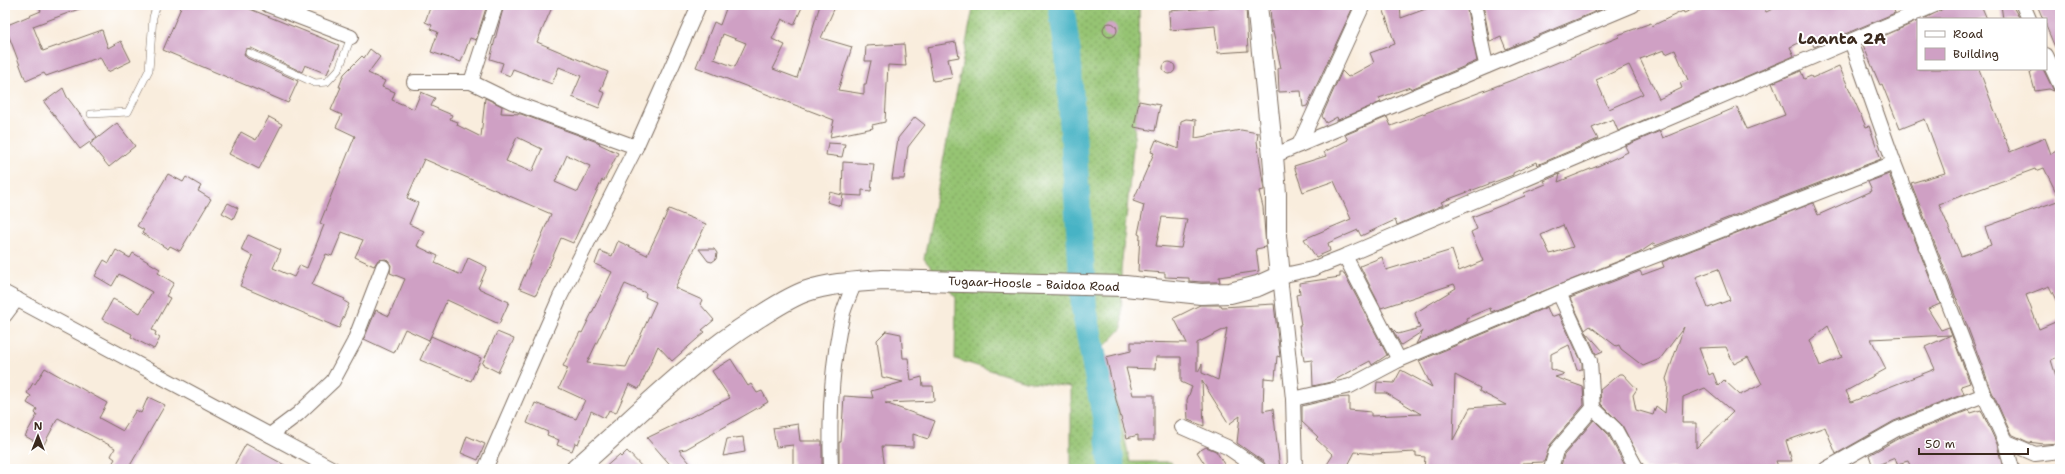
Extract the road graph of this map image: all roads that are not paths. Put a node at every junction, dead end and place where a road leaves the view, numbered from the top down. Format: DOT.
graph roads {
  1 [pos="157,5"];
  2 [pos="268,5"];
  3 [pos="496,5"];
  4 [pos="699,5"];
  5 [pos="1257,5"];
  6 [pos="1363,5"];
  7 [pos="1474,5"];
  8 [pos="1633,5"];
  9 [pos="2023,5"];
  10 [pos="1930,6"];
  11 [pos="2030,18"];
  12 [pos="351,37"];
  13 [pos="1851,40"];
  14 [pos="248,53"];
  15 [pos="2052,59"];
  16 [pos="1487,66"];
  17 [pos="414,82"];
  18 [pos="471,82"];
  19 [pos="2060,85"];
  20 [pos="91,114"];
  21 [pos="1299,145"];
  22 [pos="636,147"];
  23 [pos="1273,156"];
  24 [pos="1894,163"];
  25 [pos="1345,256"];
  26 [pos="383,267"];
  27 [pos="1280,276"];
  28 [pos="855,282"];
  29 [pos="1559,293"];
  30 [pos="11,296"];
  31 [pos="5,315"];
  32 [pos="1399,360"];
  33 [pos="1984,395"];
  34 [pos="1293,399"];
  35 [pos="1593,408"];
  36 [pos="1182,428"];
  37 [pos="270,435"];
  38 [pos="2005,441"];
  39 [pos="2060,451"];
  40 [pos="333,469"];
  41 [pos="485,469"];
  42 [pos="576,469"];
  43 [pos="831,469"];
  44 [pos="1259,469"];
  45 [pos="1295,469"];
  46 [pos="1551,469"];
  47 [pos="1637,469"];
  48 [pos="1826,469"];
  49 [pos="2012,469"];
  1 -- 20 [label="lane"];
  2 -- 12 [label="street"];
  3 -- 18 [label="street"];
  4 -- 22 [label="street"];
  5 -- 23 [label="main road"];
  6 -- 21 [label="street"];
  7 -- 16 [label="street"];
  8 -- 16 [label="street"];
  9 -- 11 [label="street"];
  10 -- 13 [label="street"];
  12 -- 14 [label="lane"];
  13 -- 24 [label="street"];
  13 -- 25 [label="street"];
  15 -- 19 [label="street"];
  16 -- 21 [label="street"];
  17 -- 18 [label="street"];
  18 -- 22 [label="street"];
  21 -- 23 [label="street"];
  22 -- 41 [label="street"];
  23 -- 27 [label="main road"];
  24 -- 29 [label="street"];
  24 -- 33 [label="street"];
  25 -- 27 [label="street"];
  25 -- 32 [label="street"];
  26 -- 37 [label="street"];
  27 -- 28 [label="main road, Tugaar-Hoosle - Baidoa Road"];
  27 -- 34 [label="street"];
  28 -- 42 [label="main road, Tugaar-Hoosle - Baidoa Road"];
  28 -- 43 [label="street"];
  29 -- 32 [label="street"];
  29 -- 35 [label="street"];
  30 -- 31 [label="street"];
  30 -- 37 [label="street"];
  32 -- 34 [label="street"];
  33 -- 38 [label="street"];
  33 -- 48 [label="street"];
  34 -- 45 [label="street"];
  35 -- 46 [label="street"];
  35 -- 47 [label="street"];
  36 -- 44 [label="street"];
  37 -- 40 [label="street"];
  38 -- 39 [label="street"];
  38 -- 49 [label="street"];
}
